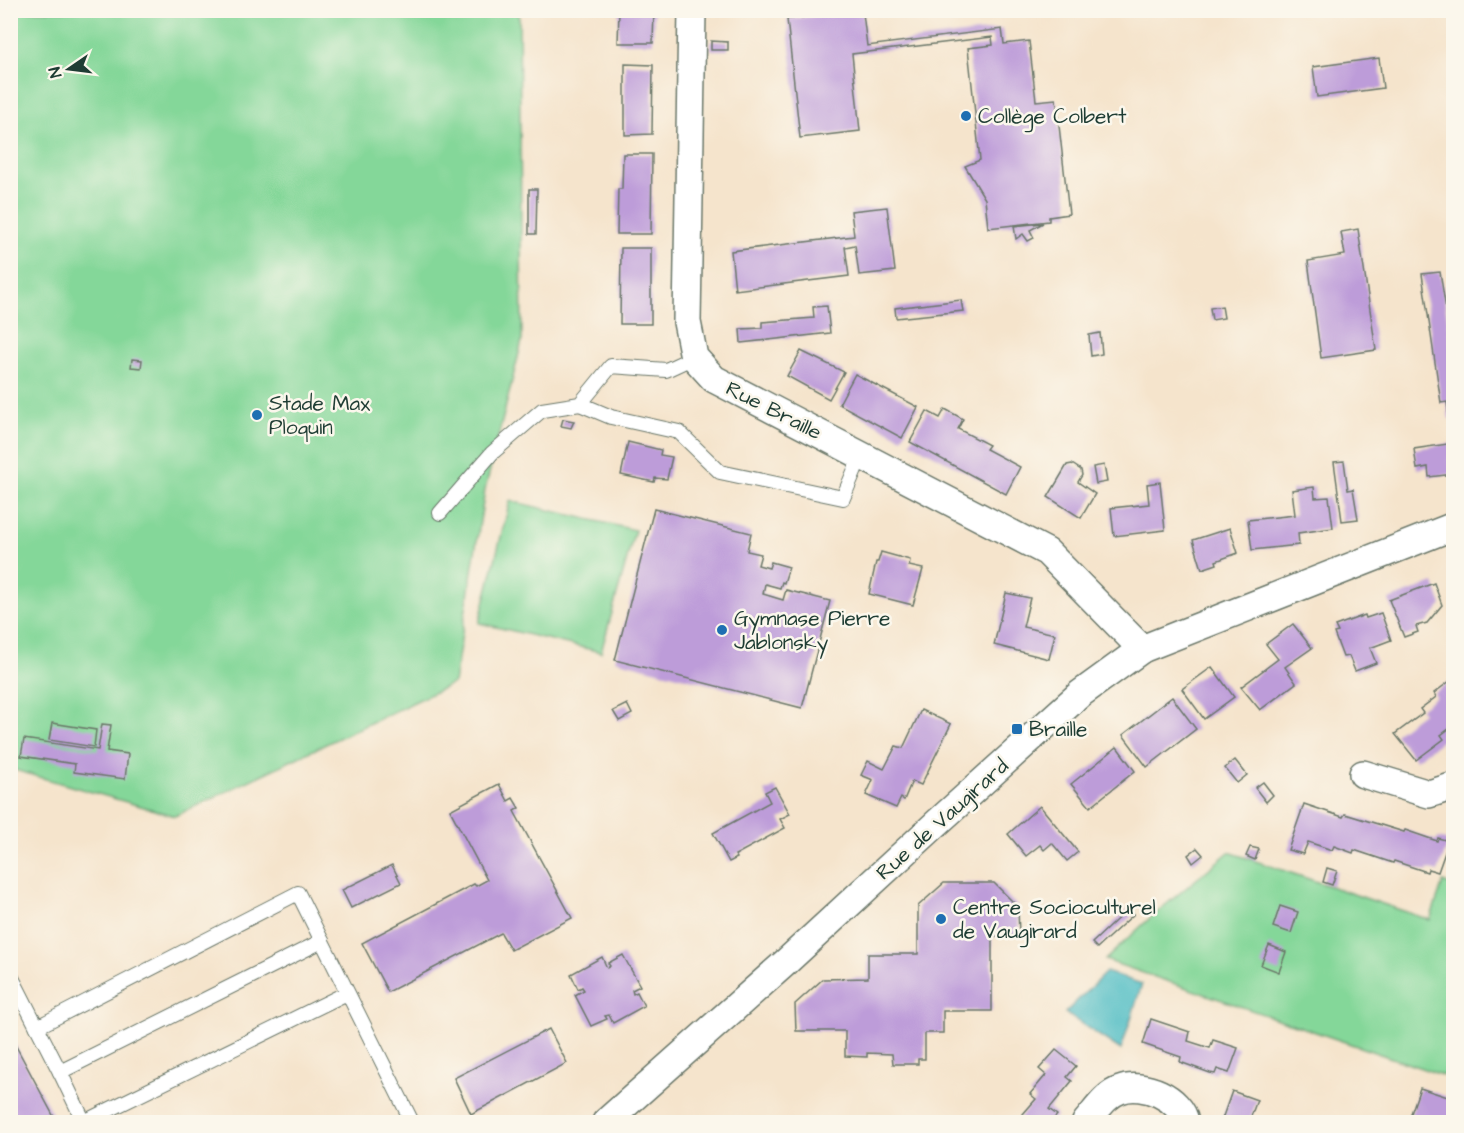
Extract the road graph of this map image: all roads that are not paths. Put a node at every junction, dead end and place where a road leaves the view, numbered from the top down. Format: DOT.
graph roads {
  1 [pos="692,10"];
  2 [pos="694,357"];
  3 [pos="580,404"];
  4 [pos="861,455"];
  5 [pos="440,513"];
  6 [pos="1454,526"];
  7 [pos="1142,650"];
  8 [pos="1363,774"];
  9 [pos="1454,786"];
  10 [pos="322,941"];
  11 [pos="10,974"];
  12 [pos="347,993"];
  13 [pos="37,1027"];
  14 [pos="60,1072"];
  15 [pos="84,1122"];
  16 [pos="412,1122"];
  17 [pos="606,1122"];
  18 [pos="1086,1122"];
  19 [pos="1185,1122"];
  1 -- 2 [label="street"];
  2 -- 3 [label="lane"];
  2 -- 4 [label="street, Rue Braille"];
  3 -- 4 [label="lane"];
  3 -- 5 [label="lane"];
  4 -- 7 [label="street, Rue Braille"];
  6 -- 7 [label="street, Rue de Vaugirard"];
  7 -- 17 [label="street, Rue de Vaugirard"];
  8 -- 9 [label="street"];
  10 -- 12 [label="lane"];
  10 -- 13 [label="lane"];
  10 -- 14 [label="lane"];
  11 -- 13 [label="lane"];
  12 -- 15 [label="lane"];
  12 -- 16 [label="lane"];
  13 -- 14 [label="lane"];
  14 -- 15 [label="lane"];
  18 -- 19 [label="street"];
}
